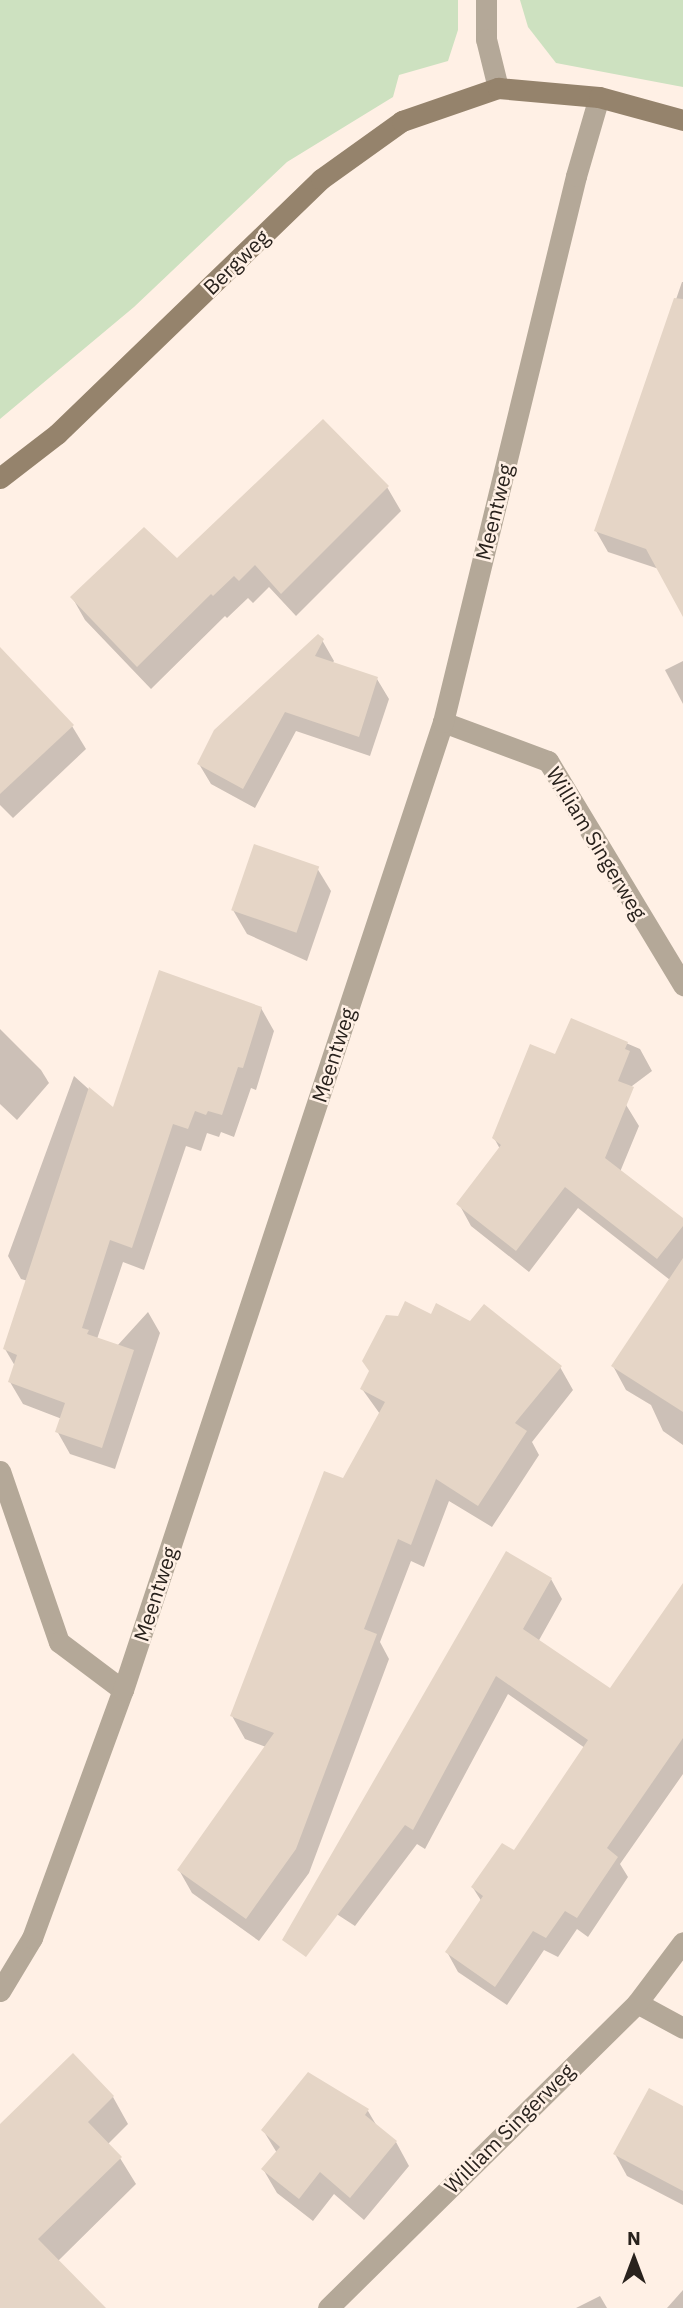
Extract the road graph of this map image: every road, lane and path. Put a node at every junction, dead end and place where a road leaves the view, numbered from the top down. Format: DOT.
graph roads {
  1 [pos="486,0"];
  2 [pos="498,89"];
  3 [pos="599,97"];
  4 [pos="683,120"];
  5 [pos="0,478"];
  6 [pos="443,722"];
  7 [pos="683,985"];
  8 [pos="0,1471"];
  9 [pos="124,1690"];
  10 [pos="683,1942"];
  11 [pos="0,1991"];
  12 [pos="637,2003"];
  13 [pos="683,2028"];
  14 [pos="328,2308"];
  1 -- 2 [label="street"];
  2 -- 3 [label="street"];
  2 -- 5 [label="street, Bergweg"];
  3 -- 4 [label="street"];
  3 -- 6 [label="street, Meentweg"];
  6 -- 7 [label="street, William Singerweg"];
  6 -- 9 [label="street, Meentweg"];
  8 -- 9 [label="street"];
  9 -- 11 [label="street, Meentweg"];
  10 -- 12 [label="street, William Singerweg"];
  12 -- 13 [label="street"];
  12 -- 14 [label="street, William Singerweg"];
}
